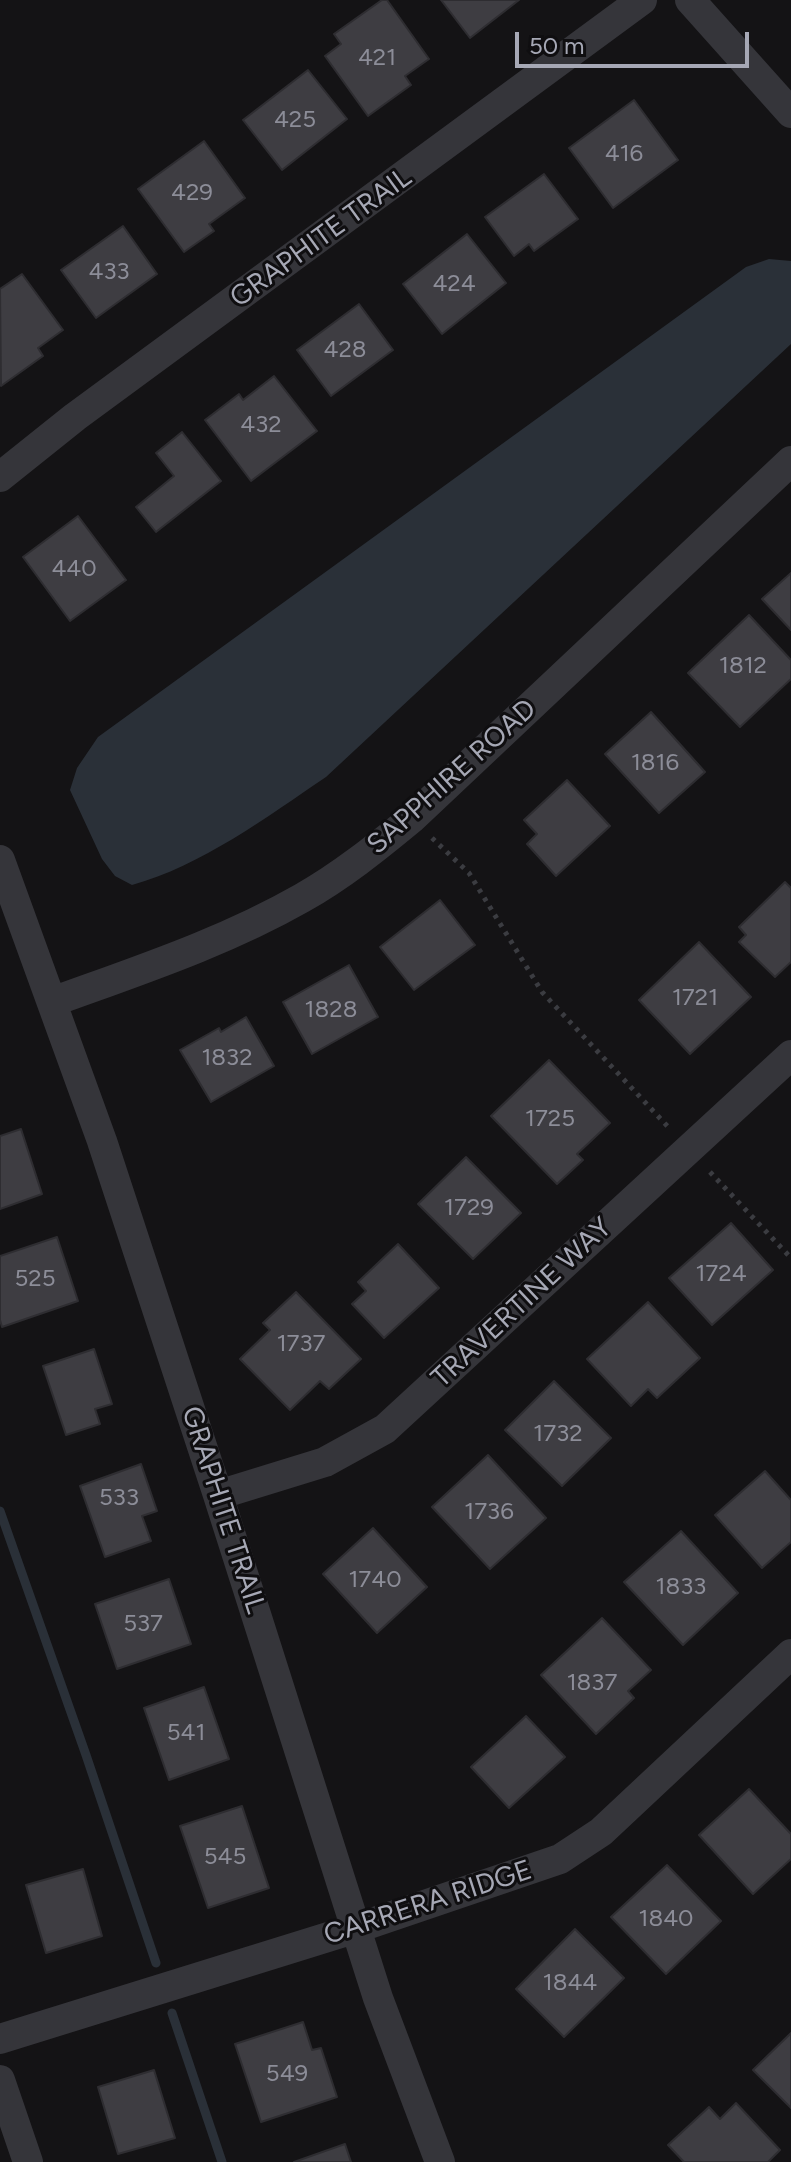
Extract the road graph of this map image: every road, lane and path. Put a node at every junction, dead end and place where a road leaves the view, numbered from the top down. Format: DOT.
graph roads {
  1 [pos="642,0"];
  2 [pos="690,0"];
  3 [pos="791,113"];
  4 [pos="791,461"];
  5 [pos="0,477"];
  6 [pos="411,819"];
  7 [pos="0,860"];
  8 [pos="52,1002"];
  9 [pos="791,1055"];
  10 [pos="688,1149"];
  11 [pos="791,1258"];
  12 [pos="218,1495"];
  13 [pos="791,1654"];
  14 [pos="357,1928"];
  15 [pos="0,2039"];
  16 [pos="0,2080"];
  17 [pos="28,2162"];
  18 [pos="440,2162"];
  1 -- 5 [label="street, GRAPHITE TRAIL"];
  2 -- 3 [label="street"];
  4 -- 6 [label="street, SAPPHIRE ROAD"];
  6 -- 8 [label="street, SAPPHIRE ROAD"];
  6 -- 10 [label="path"];
  7 -- 8 [label="street, GRAPHITE TRAIL"];
  8 -- 12 [label="street, GRAPHITE TRAIL"];
  9 -- 10 [label="street, TRAVERTINE WAY"];
  10 -- 11 [label="path"];
  10 -- 12 [label="street, TRAVERTINE WAY"];
  12 -- 14 [label="street, GRAPHITE TRAIL"];
  13 -- 14 [label="street, CARRERA RIDGE"];
  14 -- 15 [label="street, CARRERA RIDGE"];
  14 -- 18 [label="street, GRAPHITE TRAIL"];
  16 -- 17 [label="street"];
}
